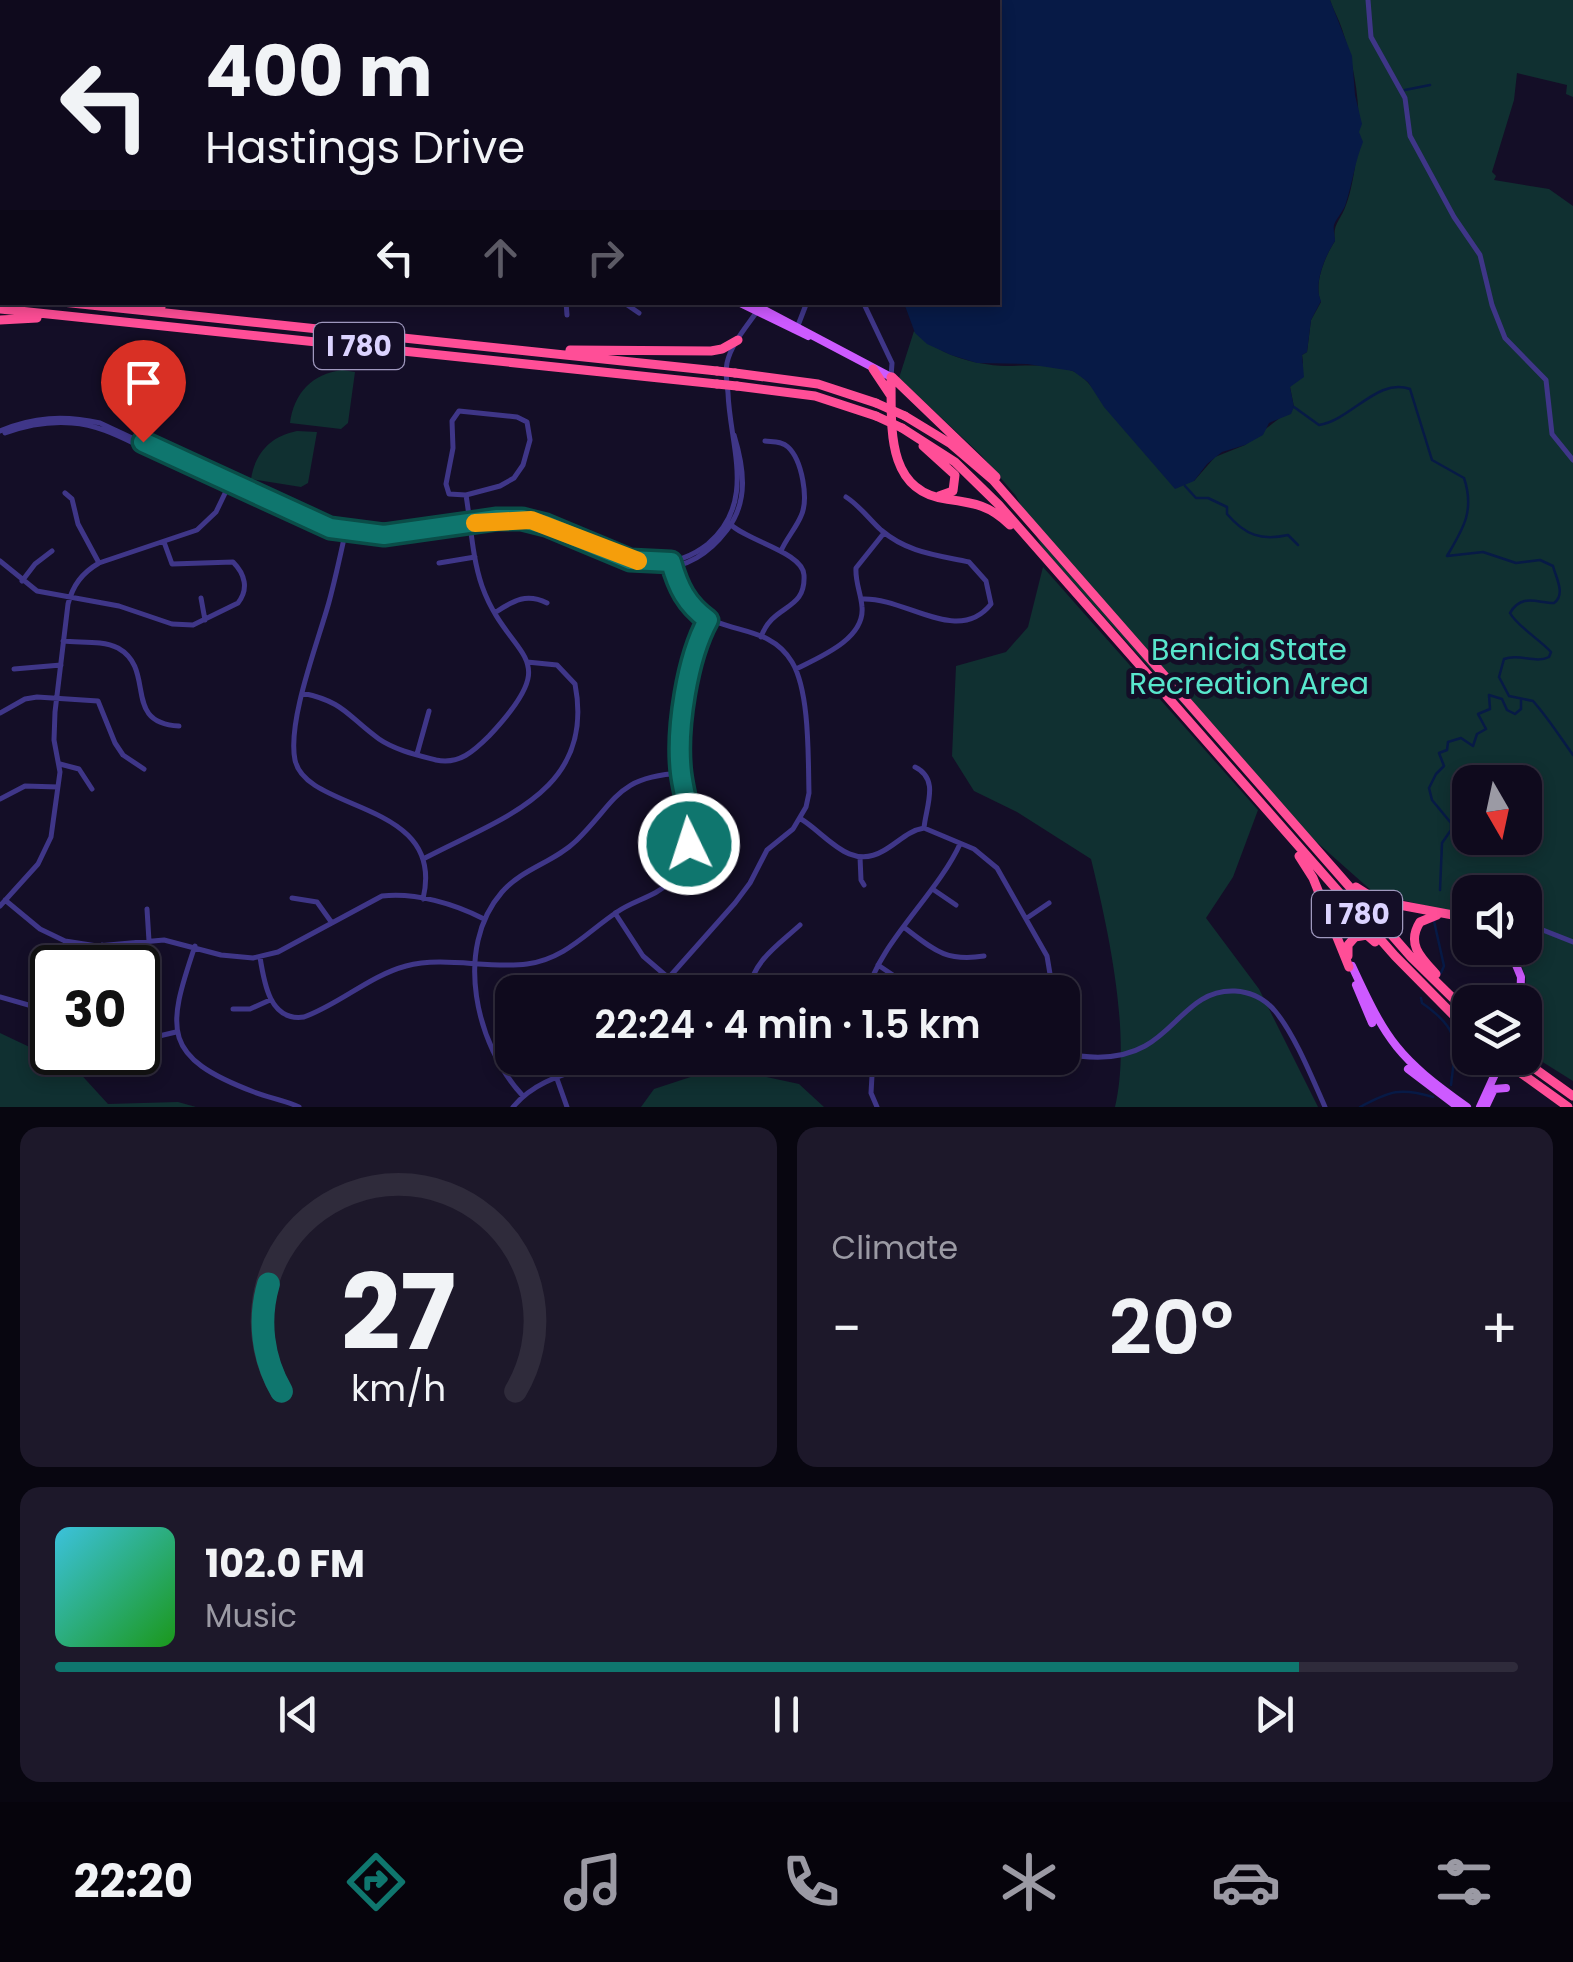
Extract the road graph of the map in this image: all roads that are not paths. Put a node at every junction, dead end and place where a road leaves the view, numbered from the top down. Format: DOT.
graph roads {
  1 [pos="1368,0"];
  2 [pos="90,305"];
  3 [pos="150,305"];
  4 [pos="566,305"];
  5 [pos="627,305"];
  6 [pos="746,305"];
  7 [pos="752,305"];
  8 [pos="807,305"];
  9 [pos="864,305"];
  10 [pos="0,308"];
  11 [pos="758,310"];
  12 [pos="638,313"];
  13 [pos="566,315"];
  14 [pos="212,318"];
  15 [pos="0,320"];
  16 [pos="112,320"];
  17 [pos="797,328"];
  18 [pos="738,340"];
  19 [pos="492,348"];
  20 [pos="711,350"];
  21 [pos="887,353"];
  22 [pos="727,360"];
  23 [pos="873,370"];
  24 [pos="891,377"];
  25 [pos="892,397"];
  26 [pos="902,428"];
  27 [pos="0,432"];
  28 [pos="765,441"];
  29 [pos="1573,460"];
  30 [pos="230,485"];
  31 [pos="65,493"];
  32 [pos="466,495"];
  33 [pos="934,496"];
  34 [pos="846,497"];
  35 [pos="1024,515"];
  36 [pos="729,524"];
  37 [pos="471,526"];
  38 [pos="884,533"];
  39 [pos="345,534"];
  40 [pos="164,542"];
  41 [pos="52,551"];
  42 [pos="780,551"];
  43 [pos="475,557"];
  44 [pos="0,561"];
  45 [pos="99,563"];
  46 [pos="439,563"];
  47 [pos="672,565"];
  48 [pos="1055,568"];
  49 [pos="22,582"];
  50 [pos="70,598"];
  51 [pos="201,598"];
  52 [pos="862,599"];
  53 [pos="547,604"];
  54 [pos="496,612"];
  55 [pos="206,620"];
  56 [pos="708,620"];
  57 [pos="761,637"];
  58 [pos="64,641"];
  59 [pos="527,662"];
  60 [pos="61,665"];
  61 [pos="14,669"];
  62 [pos="796,669"];
  63 [pos="302,693"];
  64 [pos="56,699"];
  65 [pos="430,711"];
  66 [pos="0,713"];
  67 [pos="180,726"];
  68 [pos="417,754"];
  69 [pos="60,764"];
  70 [pos="915,767"];
  71 [pos="144,768"];
  72 [pos="681,773"];
  73 [pos="58,787"];
  74 [pos="92,788"];
  75 [pos="0,799"];
  76 [pos="1268,813"];
  77 [pos="800,818"];
  78 [pos="1294,822"];
  79 [pos="924,828"];
  80 [pos="960,844"];
  81 [pos="860,857"];
  82 [pos="425,858"];
  83 [pos="864,885"];
  84 [pos="934,890"];
  85 [pos="292,898"];
  86 [pos="424,900"];
  87 [pos="2,903"];
  88 [pos="1050,904"];
  89 [pos="956,905"];
  90 [pos="147,908"];
  91 [pos="614,914"];
  92 [pos="1452,916"];
  93 [pos="1027,918"];
  94 [pos="484,919"];
  95 [pos="332,923"];
  96 [pos="800,925"];
  97 [pos="905,928"];
  98 [pos="1542,929"];
  99 [pos="149,941"];
  100 [pos="1573,942"];
  101 [pos="102,945"];
  102 [pos="195,946"];
  103 [pos="984,956"];
  104 [pos="260,958"];
  105 [pos="476,965"];
  106 [pos="878,965"];
  107 [pos="1351,966"];
  108 [pos="664,975"];
  109 [pos="670,975"];
  110 [pos="753,975"];
  111 [pos="874,975"];
  112 [pos="893,975"];
  113 [pos="1047,975"];
  114 [pos="1452,994"];
  115 [pos="0,997"];
  116 [pos="1452,997"];
  117 [pos="270,1000"];
  118 [pos="30,1005"];
  119 [pos="233,1009"];
  120 [pos="1449,1012"];
  121 [pos="1452,1015"];
  122 [pos="176,1032"];
  123 [pos="160,1035"];
  124 [pos="1080,1056"];
  125 [pos="1542,1074"];
  126 [pos="559,1075"];
  127 [pos="871,1075"];
  128 [pos="1495,1075"];
  129 [pos="1524,1075"];
  130 [pos="556,1076"];
  131 [pos="1506,1088"];
  132 [pos="523,1096"];
  133 [pos="1573,1096"];
  134 [pos="299,1107"];
  135 [pos="513,1107"];
  136 [pos="567,1107"];
  137 [pos="877,1107"];
  138 [pos="1325,1107"];
  139 [pos="1458,1107"];
  140 [pos="1467,1107"];
  141 [pos="1484,1107"];
  142 [pos="1568,1107"];
  1 -- 29 [label="street"];
  2 -- 14 [label="highway, I 780"];
  3 -- 14 [label="highway"];
  4 -- 13 [label="street"];
  5 -- 12 [label="street"];
  6 -- 11 [label="main road"];
  7 -- 11 [label="main road"];
  8 -- 17 [label="street"];
  9 -- 21 [label="street"];
  10 -- 16 [label="highway, I 780"];
  11 -- 17 [label="main road"];
  11 -- 18 [label="street"];
  14 -- 19 [label="highway, I 780"];
  15 -- 16 [label="highway"];
  16 -- 26 [label="highway, I 780, bridge"];
  17 -- 23 [label="main road"];
  18 -- 20 [label="highway"];
  18 -- 22 [label="street"];
  19 -- 20 [label="highway"];
  19 -- 35 [label="highway, I 780, bridge"];
  20 -- 22 [label="highway"];
  21 -- 23 [label="street"];
  21 -- 24 [label="street"];
  22 -- 36 [label="street"];
  23 -- 24 [label="main road"];
  23 -- 25 [label="highway"];
  24 -- 25 [label="highway"];
  24 -- 35 [label="highway"];
  25 -- 33 [label="highway"];
  26 -- 33 [label="highway"];
  26 -- 48 [label="highway, I 780"];
  27 -- 30 [label="street"];
  28 -- 42 [label="street"];
  30 -- 39 [label="street"];
  30 -- 40 [label="street"];
  31 -- 45 [label="street"];
  32 -- 32 [label="street"];
  32 -- 37 [label="street"];
  33 -- 48 [label="highway"];
  34 -- 38 [label="street"];
  35 -- 78 [label="highway, I 780"];
  36 -- 42 [label="street"];
  36 -- 47 [label="street"];
  37 -- 39 [label="street"];
  37 -- 43 [label="street"];
  37 -- 47 [label="street"];
  38 -- 52 [label="street"];
  38 -- 52 [label="street"];
  39 -- 63 [label="street"];
  40 -- 45 [label="street"];
  40 -- 55 [label="street"];
  41 -- 49 [label="street"];
  42 -- 57 [label="street"];
  43 -- 46 [label="street"];
  43 -- 54 [label="street"];
  44 -- 49 [label="street"];
  45 -- 50 [label="street"];
  47 -- 56 [label="street"];
  48 -- 76 [label="highway, I 780"];
  49 -- 50 [label="street"];
  50 -- 55 [label="street"];
  50 -- 58 [label="street"];
  51 -- 55 [label="street"];
  52 -- 62 [label="street"];
  53 -- 54 [label="street"];
  54 -- 59 [label="street"];
  56 -- 57 [label="street"];
  56 -- 72 [label="street"];
  57 -- 62 [label="street"];
  58 -- 60 [label="street"];
  58 -- 67 [label="street"];
  59 -- 68 [label="street"];
  59 -- 82 [label="street"];
  60 -- 61 [label="street"];
  60 -- 64 [label="street"];
  62 -- 77 [label="street"];
  63 -- 68 [label="street"];
  63 -- 82 [label="street"];
  64 -- 66 [label="street"];
  64 -- 69 [label="street"];
  64 -- 71 [label="street"];
  65 -- 68 [label="street"];
  69 -- 73 [label="street"];
  69 -- 74 [label="street"];
  70 -- 79 [label="street"];
  72 -- 91 [label="street"];
  72 -- 94 [label="street"];
  73 -- 75 [label="street"];
  73 -- 87 [label="street"];
  76 -- 107 [label="highway"];
  76 -- 120 [label="highway, I 780"];
  77 -- 81 [label="street"];
  77 -- 109 [label="street"];
  78 -- 92 [label="highway"];
  78 -- 116 [label="highway, I 780"];
  79 -- 80 [label="street"];
  79 -- 81 [label="street"];
  80 -- 84 [label="street"];
  80 -- 93 [label="street"];
  81 -- 83 [label="street"];
  82 -- 86 [label="street"];
  84 -- 89 [label="street"];
  84 -- 97 [label="street"];
  85 -- 95 [label="street"];
  86 -- 94 [label="street"];
  86 -- 95 [label="street"];
  87 -- 101 [label="street"];
  88 -- 93 [label="street"];
  90 -- 99 [label="street"];
  91 -- 105 [label="street"];
  91 -- 108 [label="street"];
  92 -- 114 [label="highway"];
  93 -- 113 [label="street"];
  94 -- 105 [label="street"];
  95 -- 104 [label="street"];
  96 -- 110 [label="street"];
  97 -- 103 [label="street"];
  97 -- 106 [label="street"];
  98 -- 100 [label="street"];
  99 -- 101 [label="street"];
  99 -- 102 [label="street"];
  102 -- 104 [label="street"];
  102 -- 122 [label="street"];
  104 -- 117 [label="street"];
  105 -- 117 [label="street"];
  105 -- 132 [label="street"];
  106 -- 111 [label="street"];
  106 -- 112 [label="street"];
  107 -- 120 [label="highway"];
  107 -- 139 [label="main road"];
  107 -- 140 [label="main road"];
  115 -- 118 [label="street"];
  117 -- 119 [label="street"];
  120 -- 121 [label="highway, I 780"];
  122 -- 123 [label="street"];
  122 -- 134 [label="street"];
  124 -- 138 [label="street"];
  125 -- 133 [label="highway"];
  126 -- 130 [label="street"];
  127 -- 137 [label="street"];
  128 -- 141 [label="main road, bridge"];
  129 -- 142 [label="highway"];
  130 -- 132 [label="street"];
  130 -- 136 [label="street"];
  131 -- 141 [label="main road"];
  132 -- 135 [label="street"];
}
